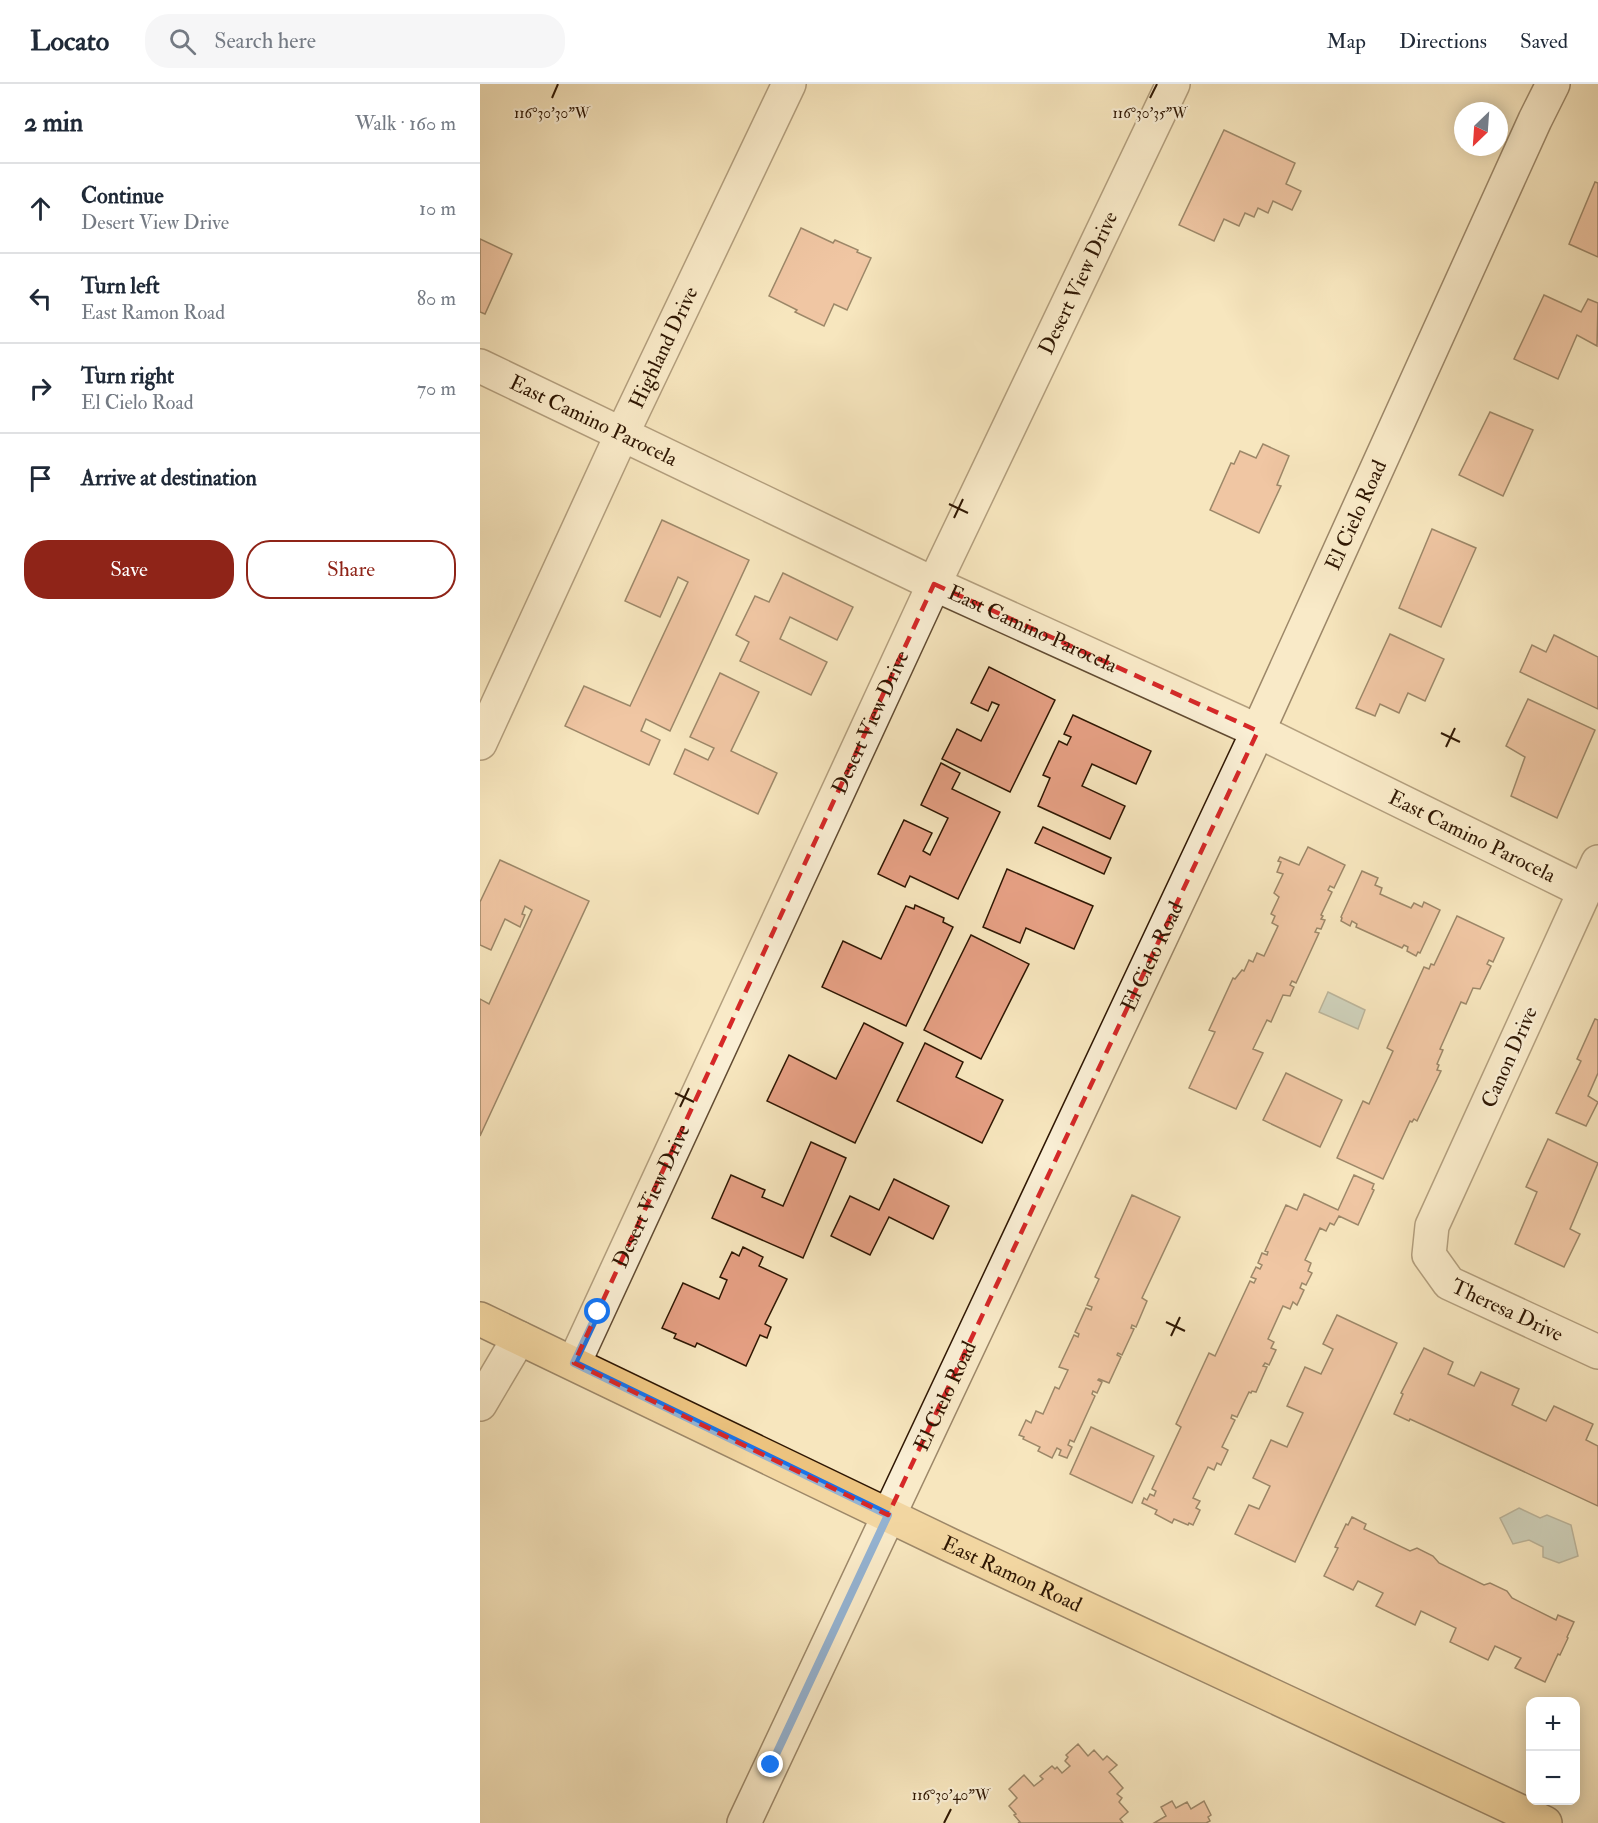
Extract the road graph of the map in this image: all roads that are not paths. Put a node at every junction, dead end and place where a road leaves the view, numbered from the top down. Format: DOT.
graph roads {
  1 [pos="789,84"];
  2 [pos="1173,84"];
  3 [pos="1553,84"];
  4 [pos="480,366"];
  5 [pos="622,434"];
  6 [pos="934,584"];
  7 [pos="1258,731"];
  8 [pos="480,743"];
  9 [pos="1591,876"];
  10 [pos="1429,1255"];
  11 [pos="480,1320"];
  12 [pos="519,1338"];
  13 [pos="1598,1352"];
  14 [pos="574,1363"];
  15 [pos="480,1404"];
  16 [pos="888,1515"];
  17 [pos="744,1823"];
  18 [pos="1545,1823"];
  1 -- 5 [label="street, Highland Drive"];
  2 -- 6 [label="street, Desert View Drive"];
  3 -- 7 [label="street, El Cielo Road"];
  4 -- 5 [label="street, East Camino Parocela"];
  5 -- 6 [label="street, East Camino Parocela"];
  5 -- 8 [label="street, Highland Drive"];
  6 -- 7 [label="street, East Camino Parocela"];
  6 -- 14 [label="street, Desert View Drive"];
  7 -- 9 [label="street, East Camino Parocela"];
  7 -- 16 [label="street, El Cielo Road"];
  9 -- 10 [label="street, Canon Drive"];
  10 -- 13 [label="street, Theresa Drive"];
  11 -- 12 [label="main road, East Ramon Road"];
  12 -- 14 [label="main road, East Ramon Road"];
  12 -- 15 [label="street"];
  14 -- 16 [label="main road, East Ramon Road"];
  16 -- 17 [label="street, El Cielo Road"];
  16 -- 18 [label="main road, East Ramon Road"];
}
